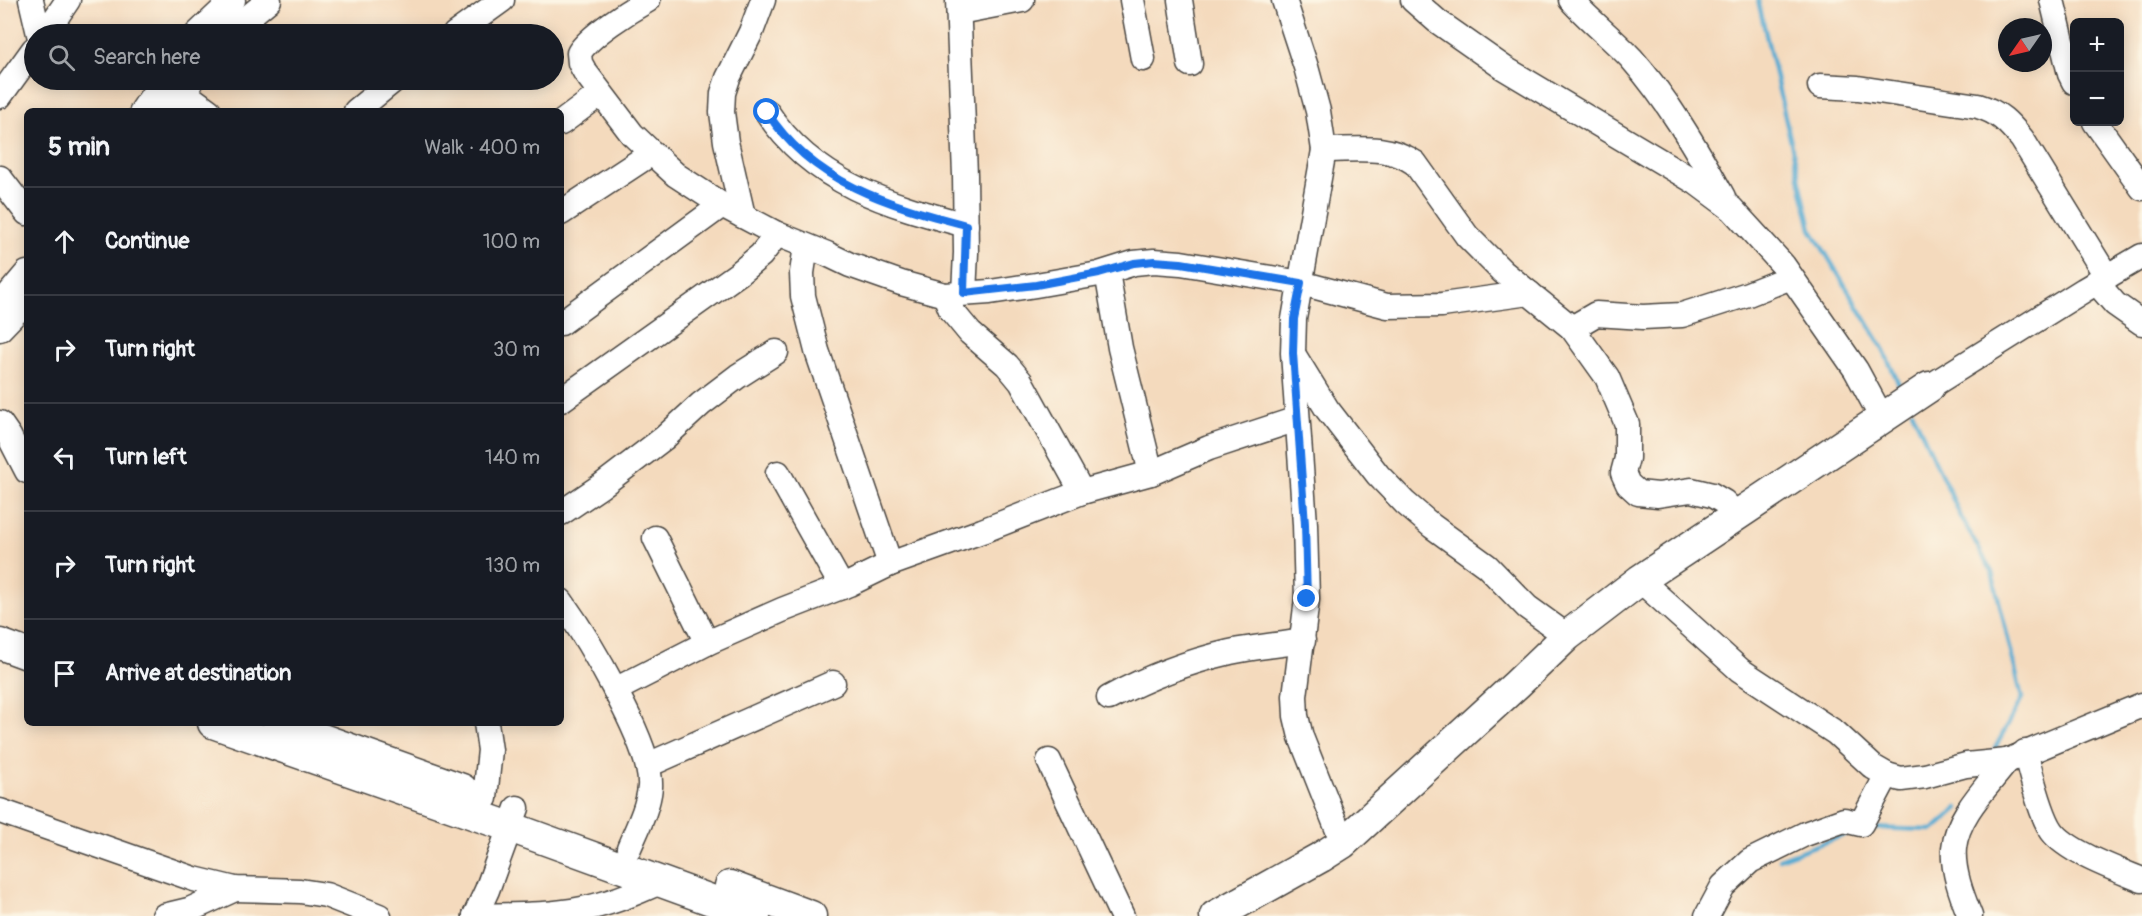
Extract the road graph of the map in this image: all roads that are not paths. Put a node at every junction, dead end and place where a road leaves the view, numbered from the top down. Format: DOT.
graph roads {
  1 [pos="31,0"];
  2 [pos="68,0"];
  3 [pos="233,0"];
  4 [pos="269,0"];
  5 [pos="502,0"];
  6 [pos="648,0"];
  7 [pos="763,0"];
  8 [pos="1022,0"];
  9 [pos="1132,0"];
  10 [pos="1180,0"];
  11 [pos="1284,0"];
  12 [pos="1413,0"];
  13 [pos="1571,0"];
  14 [pos="2052,0"];
  15 [pos="959,6"];
  16 [pos="37,24"];
  17 [pos="52,24"];
  18 [pos="208,24"];
  19 [pos="240,24"];
  20 [pos="469,24"];
  21 [pos="1143,59"];
  22 [pos="24,63"];
  23 [pos="1190,64"];
  24 [pos="2070,74"];
  25 [pos="1820,86"];
  26 [pos="177,90"];
  27 [pos="382,90"];
  28 [pos="600,94"];
  29 [pos="0,96"];
  30 [pos="147,108"];
  31 [pos="204,108"];
  32 [pos="360,108"];
  33 [pos="767,112"];
  34 [pos="564,121"];
  35 [pos="2098,126"];
  36 [pos="1324,150"];
  37 [pos="652,153"];
  38 [pos="0,178"];
  39 [pos="2142,188"];
  40 [pos="1726,205"];
  41 [pos="24,209"];
  42 [pos="733,210"];
  43 [pos="564,211"];
  44 [pos="966,225"];
  45 [pos="777,234"];
  46 [pos="806,246"];
  47 [pos="2142,256"];
  48 [pos="1107,272"];
  49 [pos="1791,277"];
  50 [pos="2102,280"];
  51 [pos="24,282"];
  52 [pos="1301,283"];
  53 [pos="1529,293"];
  54 [pos="954,294"];
  55 [pos="13,316"];
  56 [pos="564,321"];
  57 [pos="2142,323"];
  58 [pos="1572,328"];
  59 [pos="776,352"];
  60 [pos="1293,353"];
  61 [pos="1929,387"];
  62 [pos="564,398"];
  63 [pos="1882,418"];
  64 [pos="1297,419"];
  65 [pos="0,423"];
  66 [pos="24,465"];
  67 [pos="778,473"];
  68 [pos="1151,473"];
  69 [pos="1082,492"];
  70 [pos="564,511"];
  71 [pos="1738,516"];
  72 [pos="655,538"];
  73 [pos="890,564"];
  74 [pos="1640,580"];
  75 [pos="842,586"];
  76 [pos="564,606"];
  77 [pos="1567,636"];
  78 [pos="1303,641"];
  79 [pos="707,643"];
  80 [pos="833,683"];
  81 [pos="615,690"];
  82 [pos="1109,698"];
  83 [pos="2142,705"];
  84 [pos="225,726"];
  85 [pos="283,726"];
  86 [pos="486,726"];
  87 [pos="318,749"];
  88 [pos="2009,759"];
  89 [pos="1049,761"];
  90 [pos="648,765"];
  91 [pos="1887,775"];
  92 [pos="485,798"];
  93 [pos="0,811"];
  94 [pos="513,818"];
  95 [pos="1343,843"];
  96 [pos="629,848"];
  97 [pos="2142,880"];
  98 [pos="662,881"];
  99 [pos="235,889"];
  100 [pos="164,916"];
  101 [pos="379,916"];
  102 [pos="475,916"];
  103 [pos="755,916"];
  104 [pos="811,916"];
  105 [pos="1122,916"];
  106 [pos="1215,916"];
  107 [pos="1707,916"];
  108 [pos="1970,916"];
  1 -- 16 [label="street"];
  2 -- 17 [label="street"];
  3 -- 18 [label="street"];
  4 -- 19 [label="street"];
  5 -- 20 [label="street"];
  6 -- 28 [label="street"];
  7 -- 42 [label="street"];
  8 -- 15 [label="street"];
  9 -- 21 [label="street"];
  10 -- 23 [label="street"];
  11 -- 36 [label="street"];
  12 -- 40 [label="street"];
  13 -- 40 [label="street"];
  14 -- 24 [label="street"];
  15 -- 44 [label="street"];
  22 -- 29 [label="street"];
  25 -- 50 [label="street"];
  26 -- 30 [label="street"];
  26 -- 31 [label="street"];
  27 -- 32 [label="street"];
  28 -- 34 [label="street"];
  28 -- 37 [label="street"];
  33 -- 44 [label="street"];
  35 -- 39 [label="street"];
  36 -- 52 [label="street"];
  36 -- 53 [label="street"];
  37 -- 42 [label="street"];
  37 -- 43 [label="street"];
  38 -- 41 [label="street"];
  40 -- 49 [label="street"];
  42 -- 45 [label="street"];
  42 -- 56 [label="street"];
  44 -- 54 [label="street"];
  45 -- 46 [label="street"];
  45 -- 62 [label="street"];
  46 -- 54 [label="street"];
  46 -- 73 [label="street"];
  47 -- 50 [label="street"];
  48 -- 52 [label="street"];
  48 -- 54 [label="street"];
  48 -- 68 [label="street"];
  49 -- 58 [label="street"];
  49 -- 63 [label="street"];
  50 -- 57 [label="street"];
  50 -- 61 [label="street"];
  51 -- 55 [label="street"];
  52 -- 53 [label="street"];
  52 -- 60 [label="street"];
  53 -- 58 [label="street"];
  54 -- 69 [label="street"];
  58 -- 71 [label="street"];
  59 -- 70 [label="street"];
  60 -- 64 [label="street"];
  60 -- 77 [label="street"];
  61 -- 63 [label="main road"];
  63 -- 71 [label="main road"];
  64 -- 68 [label="street"];
  64 -- 78 [label="street"];
  65 -- 66 [label="street"];
  67 -- 75 [label="street"];
  68 -- 69 [label="street"];
  69 -- 73 [label="street"];
  71 -- 74 [label="main road"];
  72 -- 79 [label="street"];
  73 -- 75 [label="street"];
  74 -- 77 [label="main road"];
  74 -- 91 [label="street"];
  75 -- 79 [label="street"];
  76 -- 81 [label="street"];
  77 -- 95 [label="main road"];
  78 -- 82 [label="street"];
  78 -- 95 [label="street"];
  79 -- 81 [label="street"];
  80 -- 90 [label="street"];
  81 -- 90 [label="street"];
  83 -- 88 [label="street"];
  84 -- 87 [label="main road"];
  85 -- 87 [label="main road"];
  86 -- 92 [label="street"];
  87 -- 92 [label="main road"];
  87 -- 94 [label="main road"];
  88 -- 91 [label="street"];
  88 -- 97 [label="street"];
  88 -- 108 [label="street"];
  89 -- 105 [label="street"];
  90 -- 96 [label="street"];
  91 -- 107 [label="street"];
  92 -- 94 [label="main road"];
  93 -- 99 [label="street"];
  94 -- 96 [label="main road"];
  94 -- 98 [label="main road"];
  94 -- 102 [label="street"];
  95 -- 106 [label="main road"];
  96 -- 104 [label="main road"];
  98 -- 102 [label="street"];
  98 -- 103 [label="main road"];
  99 -- 100 [label="street"];
  99 -- 101 [label="street"];
}
